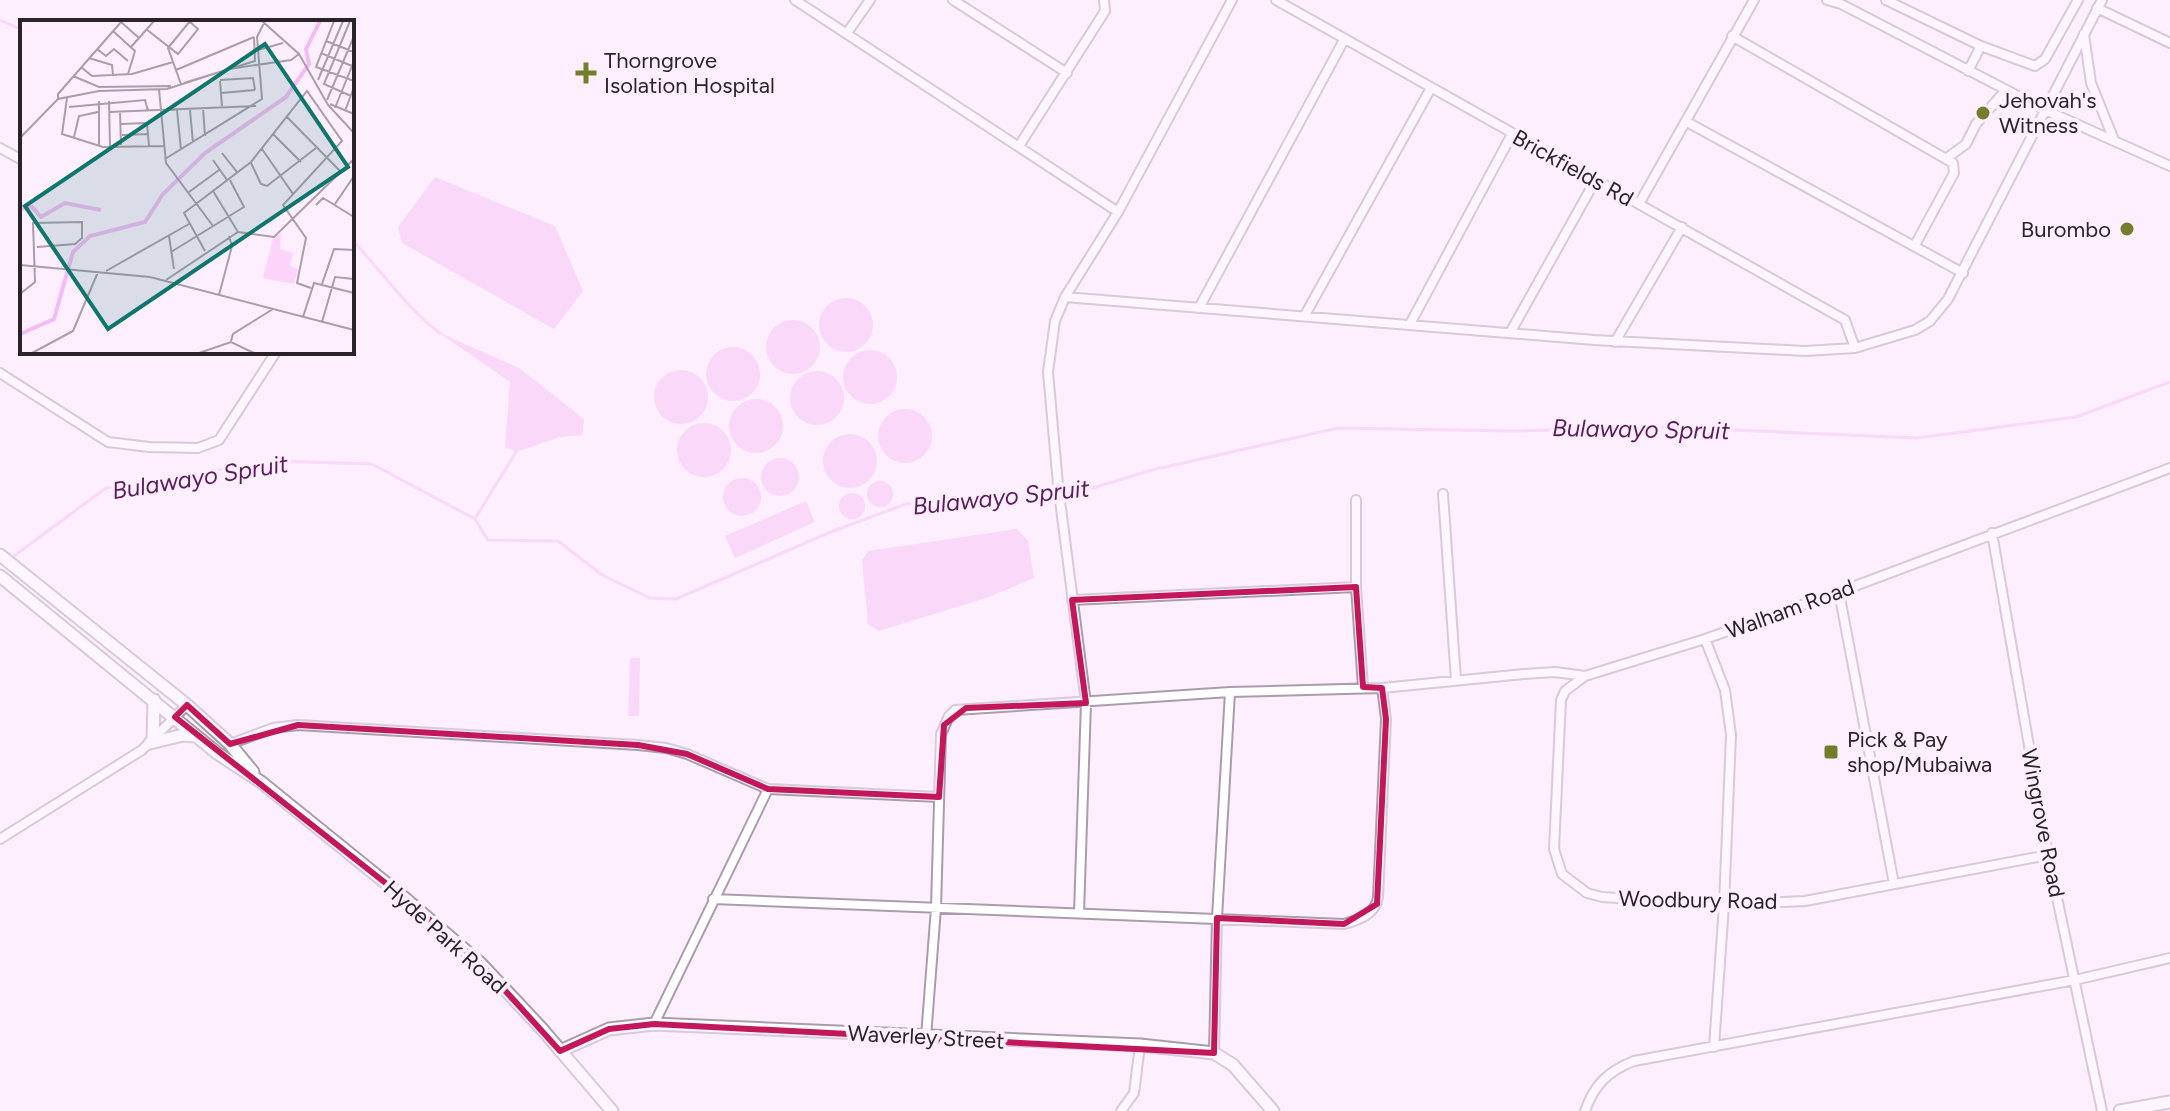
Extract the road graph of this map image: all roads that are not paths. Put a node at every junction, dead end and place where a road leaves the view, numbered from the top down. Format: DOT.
graph roads {
  1 [pos="795,0"];
  2 [pos="870,0"];
  3 [pos="953,0"];
  4 [pos="1104,0"];
  5 [pos="1232,0"];
  6 [pos="1276,0"];
  7 [pos="1754,0"];
  8 [pos="1827,0"];
  9 [pos="1886,0"];
  10 [pos="2078,0"];
  11 [pos="1841,2"];
  12 [pos="2099,4"];
  13 [pos="847,33"];
  14 [pos="2084,33"];
  15 [pos="1732,36"];
  16 [pos="1344,40"];
  17 [pos="2170,43"];
  18 [pos="1981,46"];
  19 [pos="1968,71"];
  20 [pos="1067,73"];
  21 [pos="1431,88"];
  22 [pos="2006,90"];
  23 [pos="2045,110"];
  24 [pos="1687,122"];
  25 [pos="1512,134"];
  26 [pos="2114,140"];
  27 [pos="1019,146"];
  28 [pos="0,148"];
  29 [pos="1947,158"];
  30 [pos="20,159"];
  31 [pos="2170,166"];
  32 [pos="1595,181"];
  33 [pos="1639,204"];
  34 [pos="1118,212"];
  35 [pos="1682,227"];
  36 [pos="1915,245"];
  37 [pos="1963,273"];
  38 [pos="1065,297"];
  39 [pos="1199,308"];
  40 [pos="1305,315"];
  41 [pos="1410,324"];
  42 [pos="1510,333"];
  43 [pos="1615,342"];
  44 [pos="1855,348"];
  45 [pos="275,354"];
  46 [pos="0,373"];
  47 [pos="2170,468"];
  48 [pos="1443,494"];
  49 [pos="1356,500"];
  50 [pos="1992,533"];
  51 [pos="5,558"];
  52 [pos="0,576"];
  53 [pos="1356,587"];
  54 [pos="1839,592"];
  55 [pos="1072,600"];
  56 [pos="1705,639"];
  57 [pos="133,661"];
  58 [pos="123,675"];
  59 [pos="1585,676"];
  60 [pos="1456,680"];
  61 [pos="1363,687"];
  62 [pos="1382,688"];
  63 [pos="1230,692"];
  64 [pos="154,700"];
  65 [pos="1086,703"];
  66 [pos="187,705"];
  67 [pos="175,717"];
  68 [pos="197,736"];
  69 [pos="152,742"];
  70 [pos="230,744"];
  71 [pos="261,782"];
  72 [pos="768,789"];
  73 [pos="939,797"];
  74 [pos="0,839"];
  75 [pos="2048,855"];
  76 [pos="1894,884"];
  77 [pos="713,899"];
  78 [pos="1724,905"];
  79 [pos="936,908"];
  80 [pos="1079,913"];
  81 [pos="1217,918"];
  82 [pos="2170,958"];
  83 [pos="2075,980"];
  84 [pos="654,1024"];
  85 [pos="926,1037"];
  86 [pos="1140,1045"];
  87 [pos="1714,1047"];
  88 [pos="560,1051"];
  89 [pos="1214,1053"];
  90 [pos="2170,1102"];
  91 [pos="612,1111"];
  92 [pos="1121,1111"];
  93 [pos="1273,1111"];
  94 [pos="1585,1111"];
  95 [pos="2102,1111"];
  96 [pos="2120,1111"];
  1 -- 13 [label="street"];
  2 -- 13 [label="street"];
  3 -- 20 [label="street"];
  4 -- 20 [label="street"];
  5 -- 34 [label="street"];
  6 -- 16 [label="street, Brickfields Rd"];
  7 -- 15 [label="street"];
  8 -- 11 [label="street"];
  9 -- 18 [label="street"];
  10 -- 18 [label="street"];
  11 -- 19 [label="street"];
  12 -- 14 [label="street"];
  12 -- 17 [label="street"];
  13 -- 27 [label="street"];
  14 -- 23 [label="street"];
  14 -- 26 [label="street"];
  15 -- 24 [label="street"];
  15 -- 29 [label="street"];
  16 -- 21 [label="street, Brickfields Rd"];
  16 -- 39 [label="street"];
  18 -- 19 [label="street"];
  19 -- 22 [label="street"];
  20 -- 27 [label="street"];
  21 -- 25 [label="street, Brickfields Rd"];
  21 -- 40 [label="street"];
  22 -- 23 [label="street"];
  22 -- 29 [label="street"];
  23 -- 26 [label="street"];
  23 -- 37 [label="street"];
  24 -- 33 [label="street"];
  24 -- 36 [label="street"];
  25 -- 32 [label="street, Brickfields Rd"];
  25 -- 41 [label="street"];
  26 -- 31 [label="street"];
  27 -- 34 [label="street"];
  28 -- 30 [label="street"];
  29 -- 36 [label="street"];
  32 -- 33 [label="street, Brickfields Rd"];
  32 -- 42 [label="street"];
  33 -- 35 [label="street, Brickfields Rd"];
  34 -- 38 [label="street"];
  35 -- 43 [label="street"];
  35 -- 44 [label="street, Brickfields Rd"];
  36 -- 37 [label="street"];
  37 -- 44 [label="street"];
  38 -- 39 [label="street"];
  38 -- 55 [label="street"];
  39 -- 40 [label="street"];
  40 -- 41 [label="street"];
  41 -- 42 [label="street"];
  42 -- 43 [label="street"];
  43 -- 44 [label="street"];
  45 -- 46 [label="street"];
  47 -- 50 [label="street, Walham Road"];
  48 -- 60 [label="street"];
  49 -- 53 [label="street"];
  50 -- 54 [label="street, Walham Road"];
  50 -- 75 [label="street, Wingrove Road"];
  51 -- 57 [label="street, Hyde Park Road"];
  52 -- 58 [label="street, Hyde Park Road"];
  53 -- 55 [label="street"];
  53 -- 61 [label="street"];
  54 -- 56 [label="street, Walham Road"];
  54 -- 76 [label="street"];
  55 -- 65 [label="street"];
  56 -- 59 [label="street, Walham Road"];
  56 -- 78 [label="street"];
  57 -- 58 [label="street"];
  57 -- 66 [label="street, Hyde Park Road"];
  58 -- 64 [label="street, Hyde Park Road"];
  59 -- 60 [label="street"];
  59 -- 78 [label="street, Woodbury Road"];
  60 -- 62 [label="street"];
  61 -- 62 [label="street"];
  61 -- 63 [label="street"];
  62 -- 81 [label="street"];
  63 -- 65 [label="street"];
  63 -- 81 [label="street"];
  64 -- 67 [label="street, Hyde Park Road"];
  64 -- 69 [label="street"];
  65 -- 73 [label="street"];
  65 -- 80 [label="street"];
  66 -- 67 [label="street"];
  66 -- 70 [label="street, Hyde Park Road"];
  67 -- 68 [label="street, Hyde Park Road"];
  67 -- 69 [label="street"];
  68 -- 69 [label="street"];
  68 -- 71 [label="street, Hyde Park Road"];
  69 -- 74 [label="street"];
  70 -- 71 [label="street, Hyde Park Road"];
  70 -- 72 [label="street"];
  71 -- 88 [label="street, Hyde Park Road"];
  72 -- 73 [label="street"];
  72 -- 77 [label="street"];
  73 -- 79 [label="street"];
  75 -- 76 [label="street, Woodbury Road"];
  75 -- 83 [label="street, Wingrove Road"];
  76 -- 78 [label="street, Woodbury Road"];
  77 -- 79 [label="street"];
  77 -- 84 [label="street"];
  78 -- 87 [label="street"];
  79 -- 80 [label="street"];
  79 -- 85 [label="street"];
  80 -- 81 [label="street"];
  81 -- 89 [label="street"];
  82 -- 83 [label="street"];
  83 -- 87 [label="street"];
  83 -- 95 [label="street, Wingrove Road"];
  84 -- 85 [label="street, Waverley Street"];
  84 -- 88 [label="street, Waverley Street"];
  85 -- 86 [label="street, Waverley Street"];
  86 -- 89 [label="street, Waverley Street"];
  86 -- 92 [label="street"];
  87 -- 94 [label="street"];
  88 -- 91 [label="street, Hyde Park Road"];
  89 -- 93 [label="street"];
  90 -- 96 [label="street"];
}
